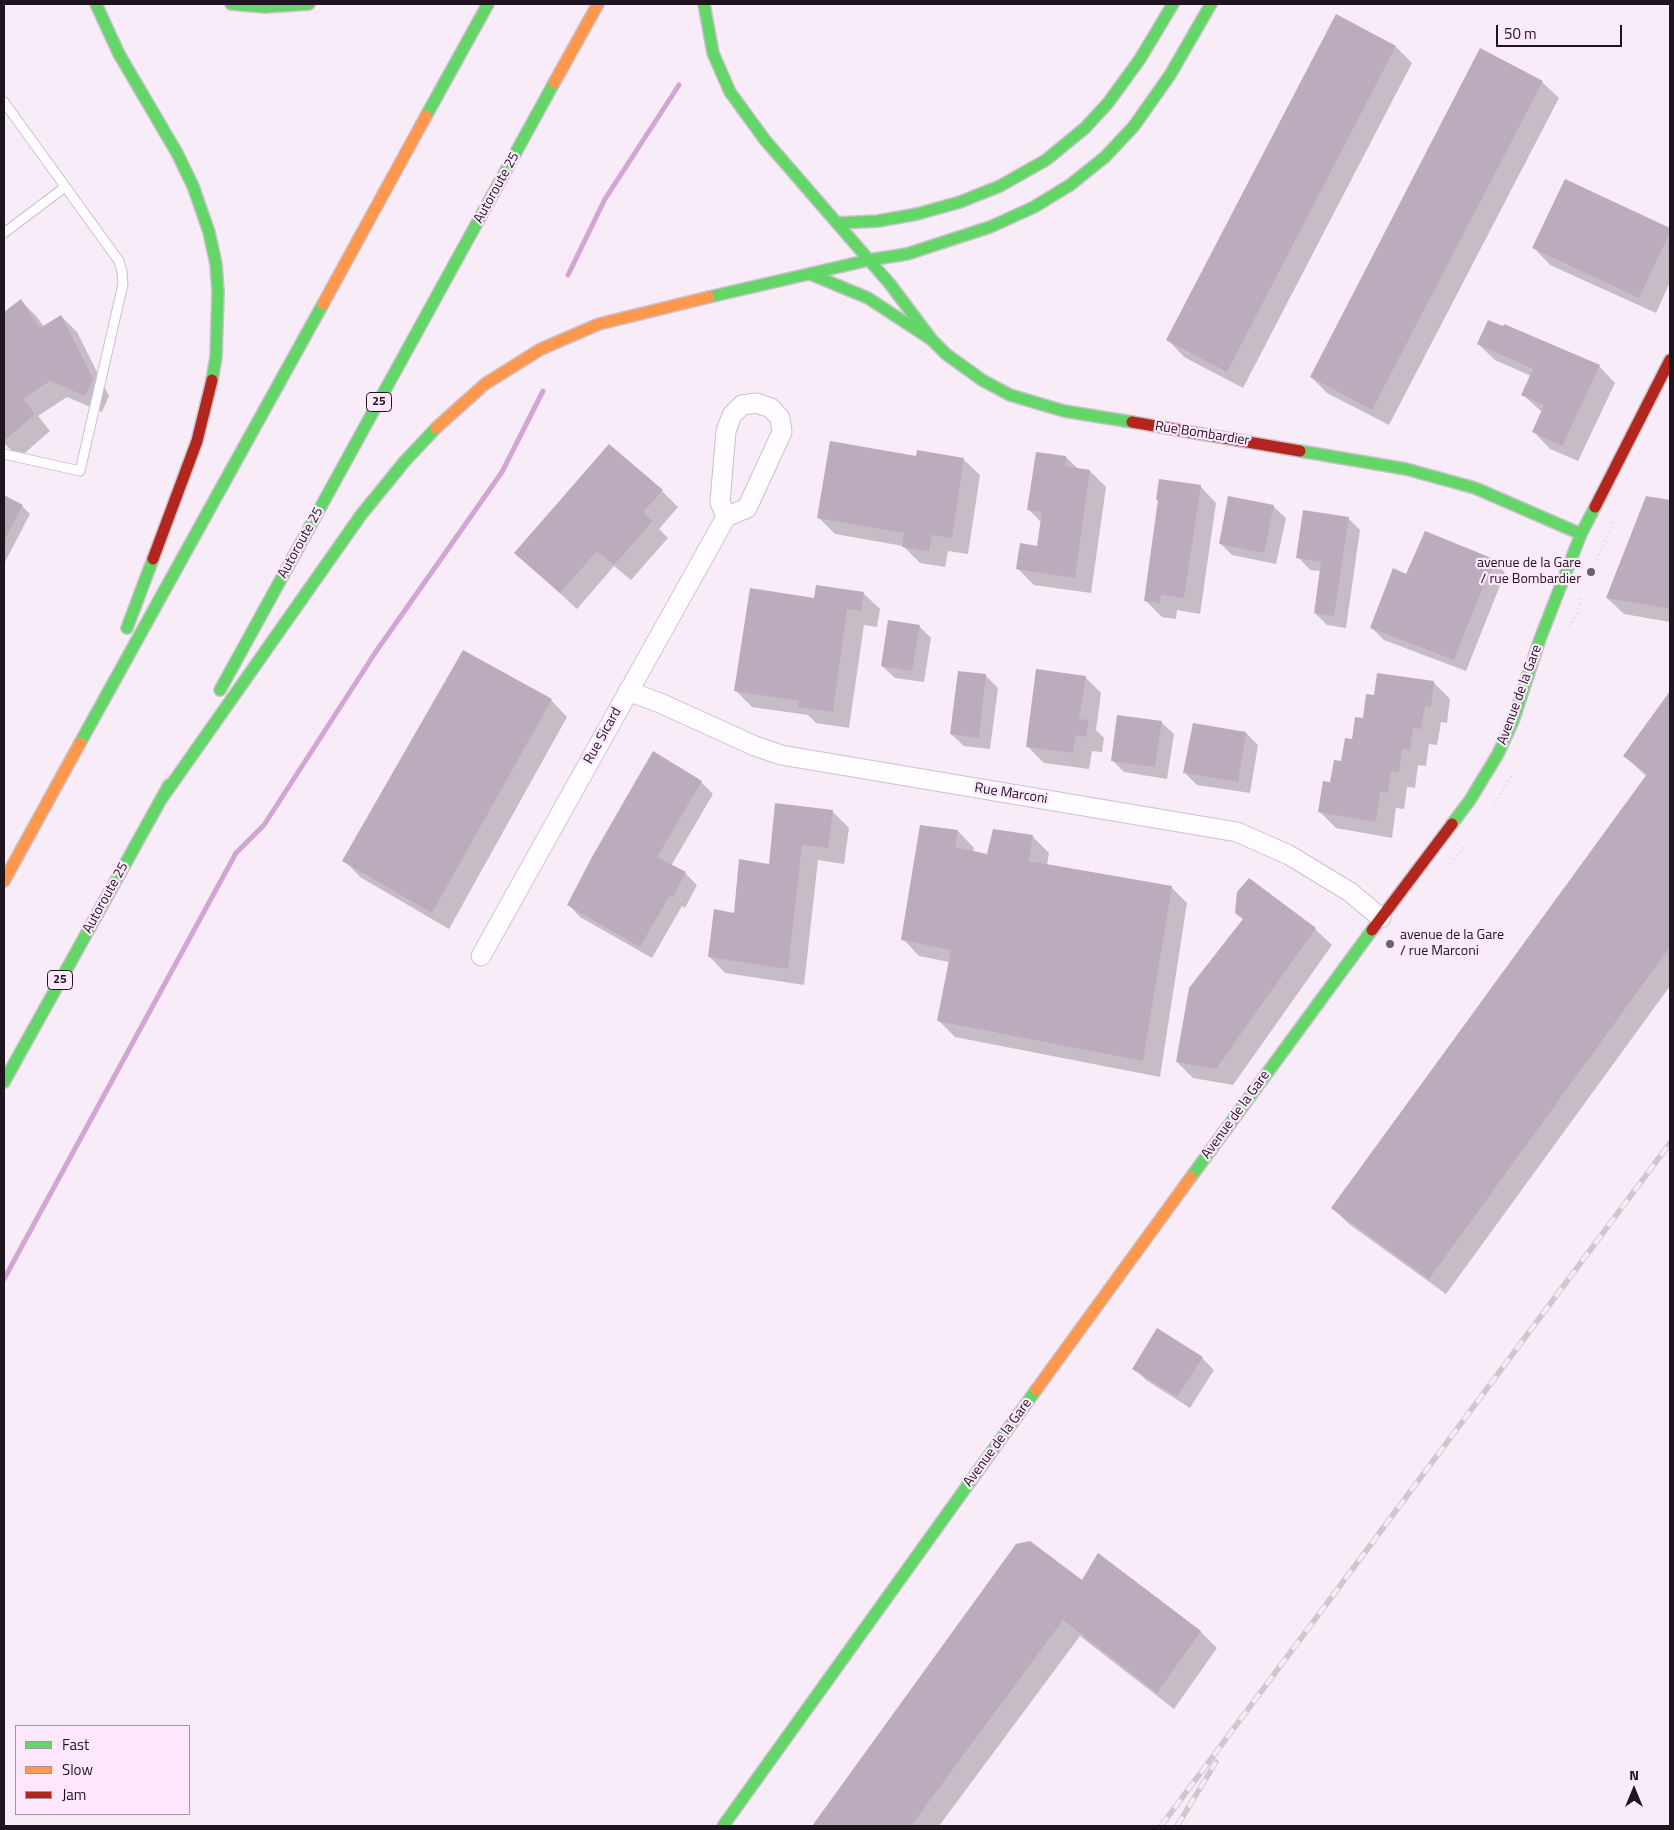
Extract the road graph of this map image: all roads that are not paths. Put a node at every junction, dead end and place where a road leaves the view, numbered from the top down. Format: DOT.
graph roads {
  1 [pos="96,4"];
  2 [pos="231,4"];
  3 [pos="309,4"];
  4 [pos="488,4"];
  5 [pos="598,4"];
  6 [pos="704,4"];
  7 [pos="1173,4"];
  8 [pos="1211,4"];
  9 [pos="4,102"];
  10 [pos="65,187"];
  11 [pos="838,224"];
  12 [pos="4,233"];
  13 [pos="869,260"];
  14 [pos="810,274"];
  15 [pos="932,340"];
  16 [pos="1670,360"];
  17 [pos="4,454"];
  18 [pos="726,517"];
  19 [pos="1581,534"];
  20 [pos="628,691"];
  21 [pos="217,696"];
  22 [pos="207,714"];
  23 [pos="92,720"];
  24 [pos="160,801"];
  25 [pos="4,881"];
  26 [pos="1381,918"];
  27 [pos="481,956"];
  28 [pos="4,1082"];
  29 [pos="723,1826"];
  1 -- 23 [label="main road"];
  2 -- 3 [label="main road"];
  4 -- 23 [label="main road"];
  5 -- 21 [label="main road, Autoroute 25 / 25"];
  6 -- 11 [label="main road, Rue Bombardier"];
  7 -- 11 [label="main road"];
  8 -- 13 [label="main road"];
  9 -- 10 [label="lane"];
  10 -- 12 [label="lane"];
  10 -- 17 [label="lane"];
  11 -- 13 [label="main road, Rue Bombardier"];
  13 -- 14 [label="main road"];
  13 -- 15 [label="main road, Rue Bombardier"];
  14 -- 15 [label="main road"];
  14 -- 24 [label="main road"];
  15 -- 19 [label="main road, Rue Bombardier"];
  16 -- 19 [label="main road, Avenue de la Gare"];
  18 -- 18 [label="street"];
  18 -- 20 [label="street, Rue Sicard"];
  19 -- 26 [label="main road, Avenue de la Gare"];
  20 -- 26 [label="street, Rue Marconi"];
  20 -- 27 [label="street, Rue Sicard"];
  22 -- 24 [label="main road, Autoroute 25 / 25"];
  23 -- 25 [label="main road"];
  24 -- 28 [label="main road, Autoroute 25 / 25"];
  26 -- 29 [label="main road, Avenue de la Gare"];
}
